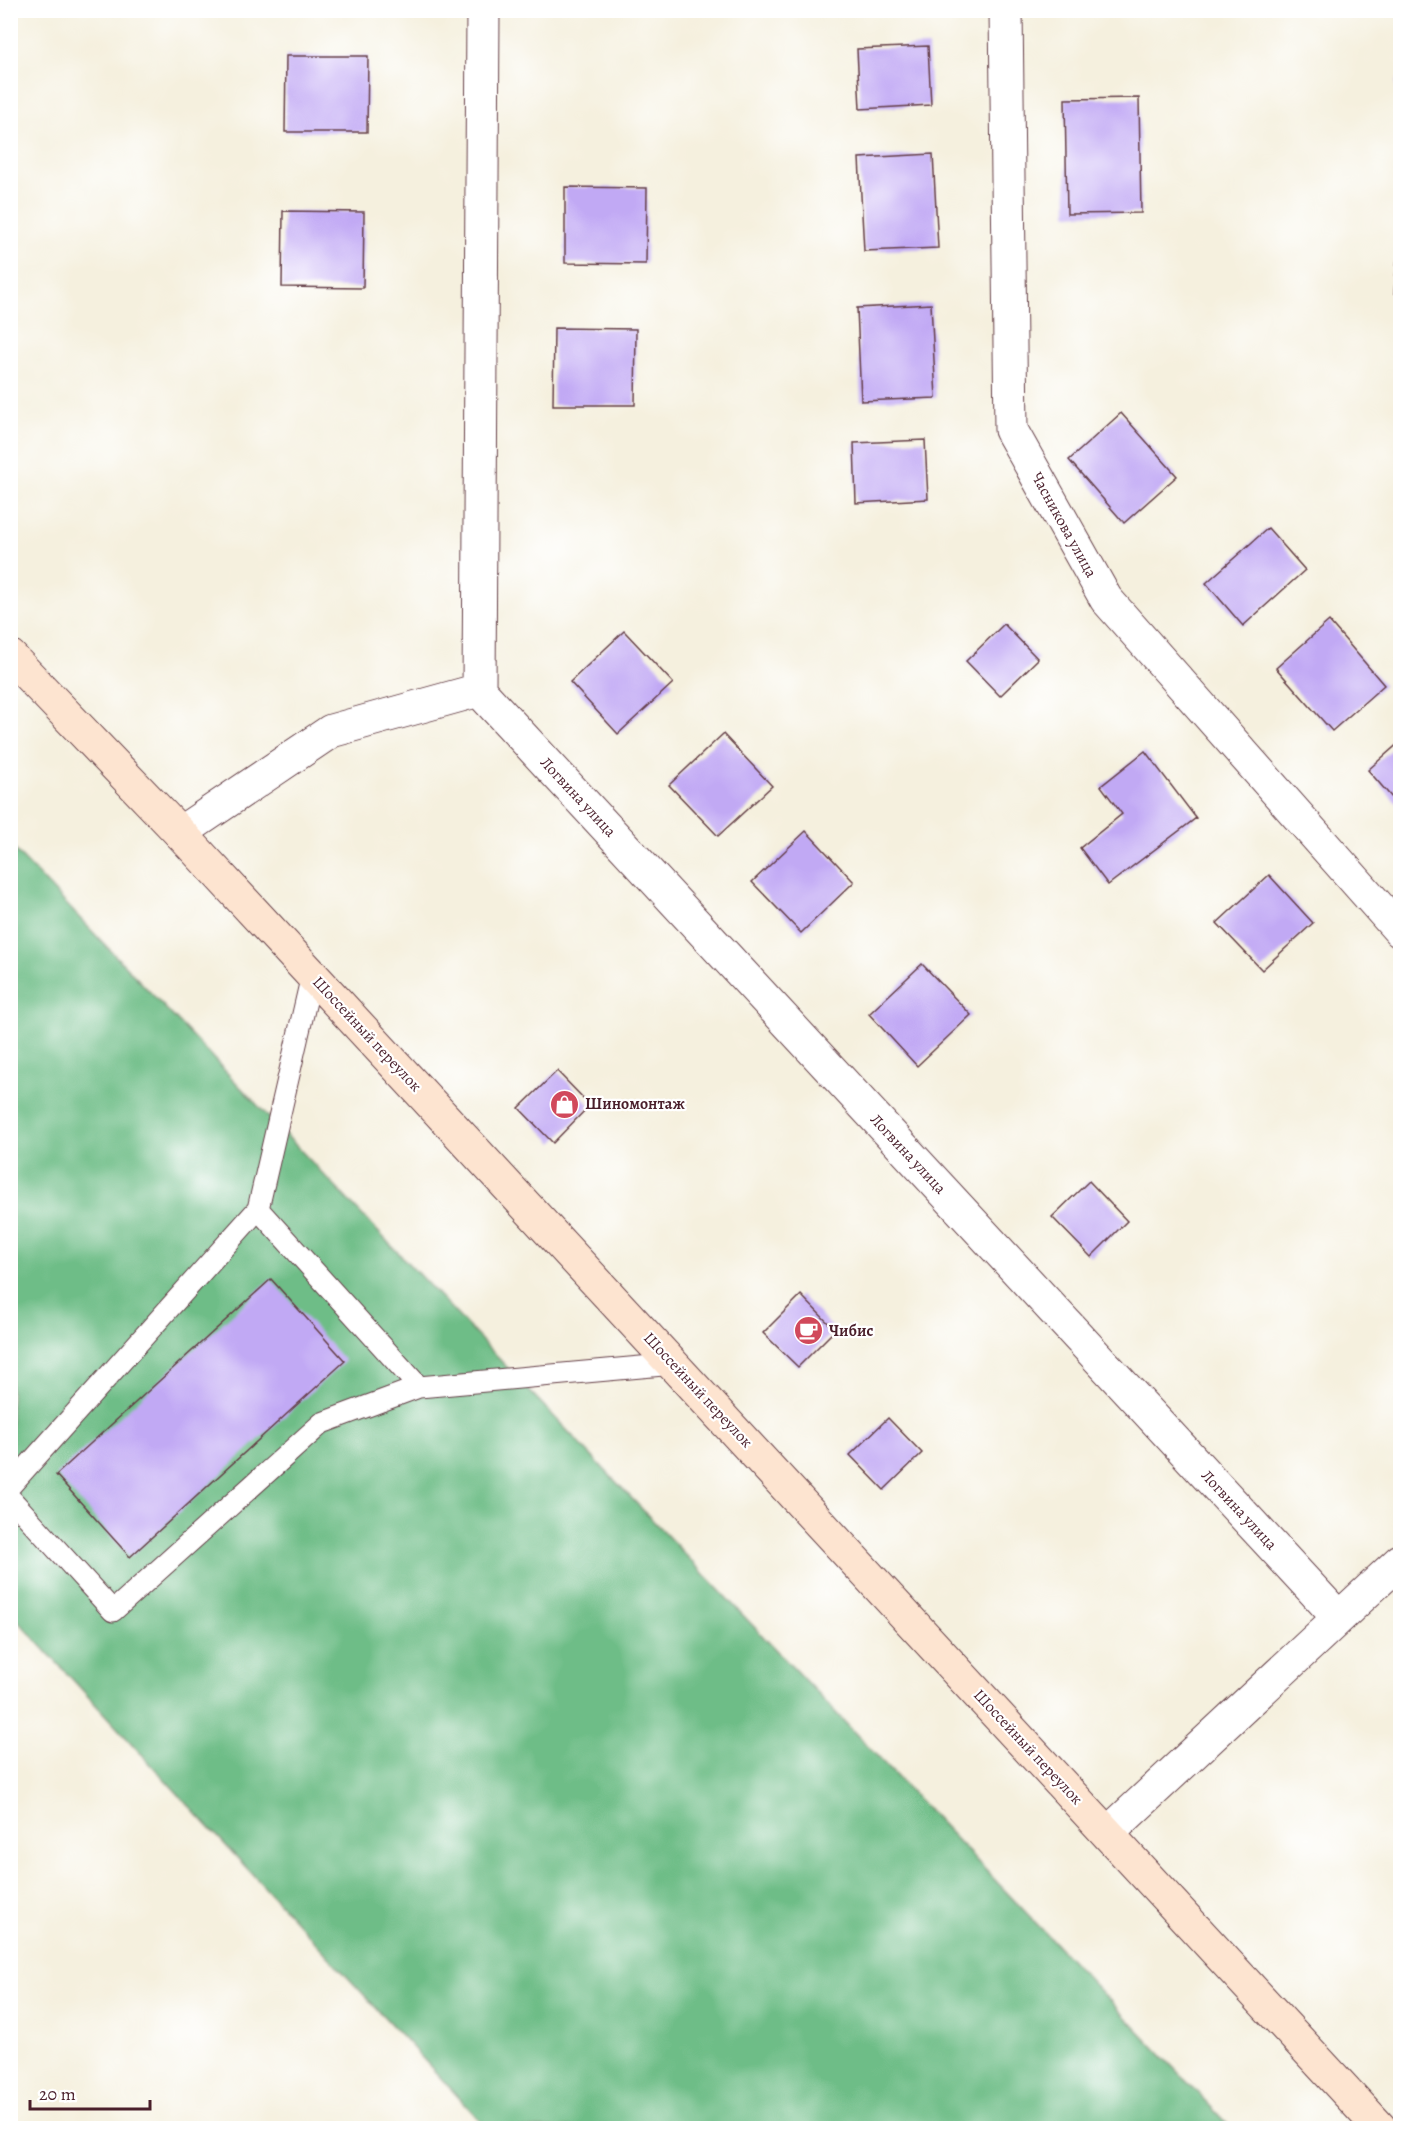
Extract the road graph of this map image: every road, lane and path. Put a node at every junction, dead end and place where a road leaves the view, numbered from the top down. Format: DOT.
graph roads {
  1 [pos="483,10"];
  2 [pos="1006,10"];
  3 [pos="10,656"];
  4 [pos="478,690"];
  5 [pos="180,833"];
  6 [pos="1401,930"];
  7 [pos="312,975"];
  8 [pos="258,1209"];
  9 [pos="674,1364"];
  10 [pos="419,1387"];
  11 [pos="10,1486"];
  12 [pos="10,1498"];
  13 [pos="1401,1561"];
  14 [pos="1338,1617"];
  15 [pos="1108,1833"];
  16 [pos="1380,2128"];
  1 -- 4 [label="street"];
  2 -- 6 [label="street, Часникова улица"];
  3 -- 5 [label="main road, Шоссейный переулок"];
  4 -- 5 [label="street"];
  4 -- 14 [label="street, Логвина улица"];
  5 -- 7 [label="main road, Шоссейный переулок"];
  7 -- 8 [label="lane"];
  7 -- 9 [label="main road, Шоссейный переулок"];
  8 -- 10 [label="lane"];
  8 -- 11 [label="lane"];
  9 -- 10 [label="lane"];
  9 -- 15 [label="main road, Шоссейный переулок"];
  10 -- 12 [label="lane"];
  13 -- 14 [label="street"];
  14 -- 15 [label="street"];
  15 -- 16 [label="main road, Шоссейный переулок"];
}
